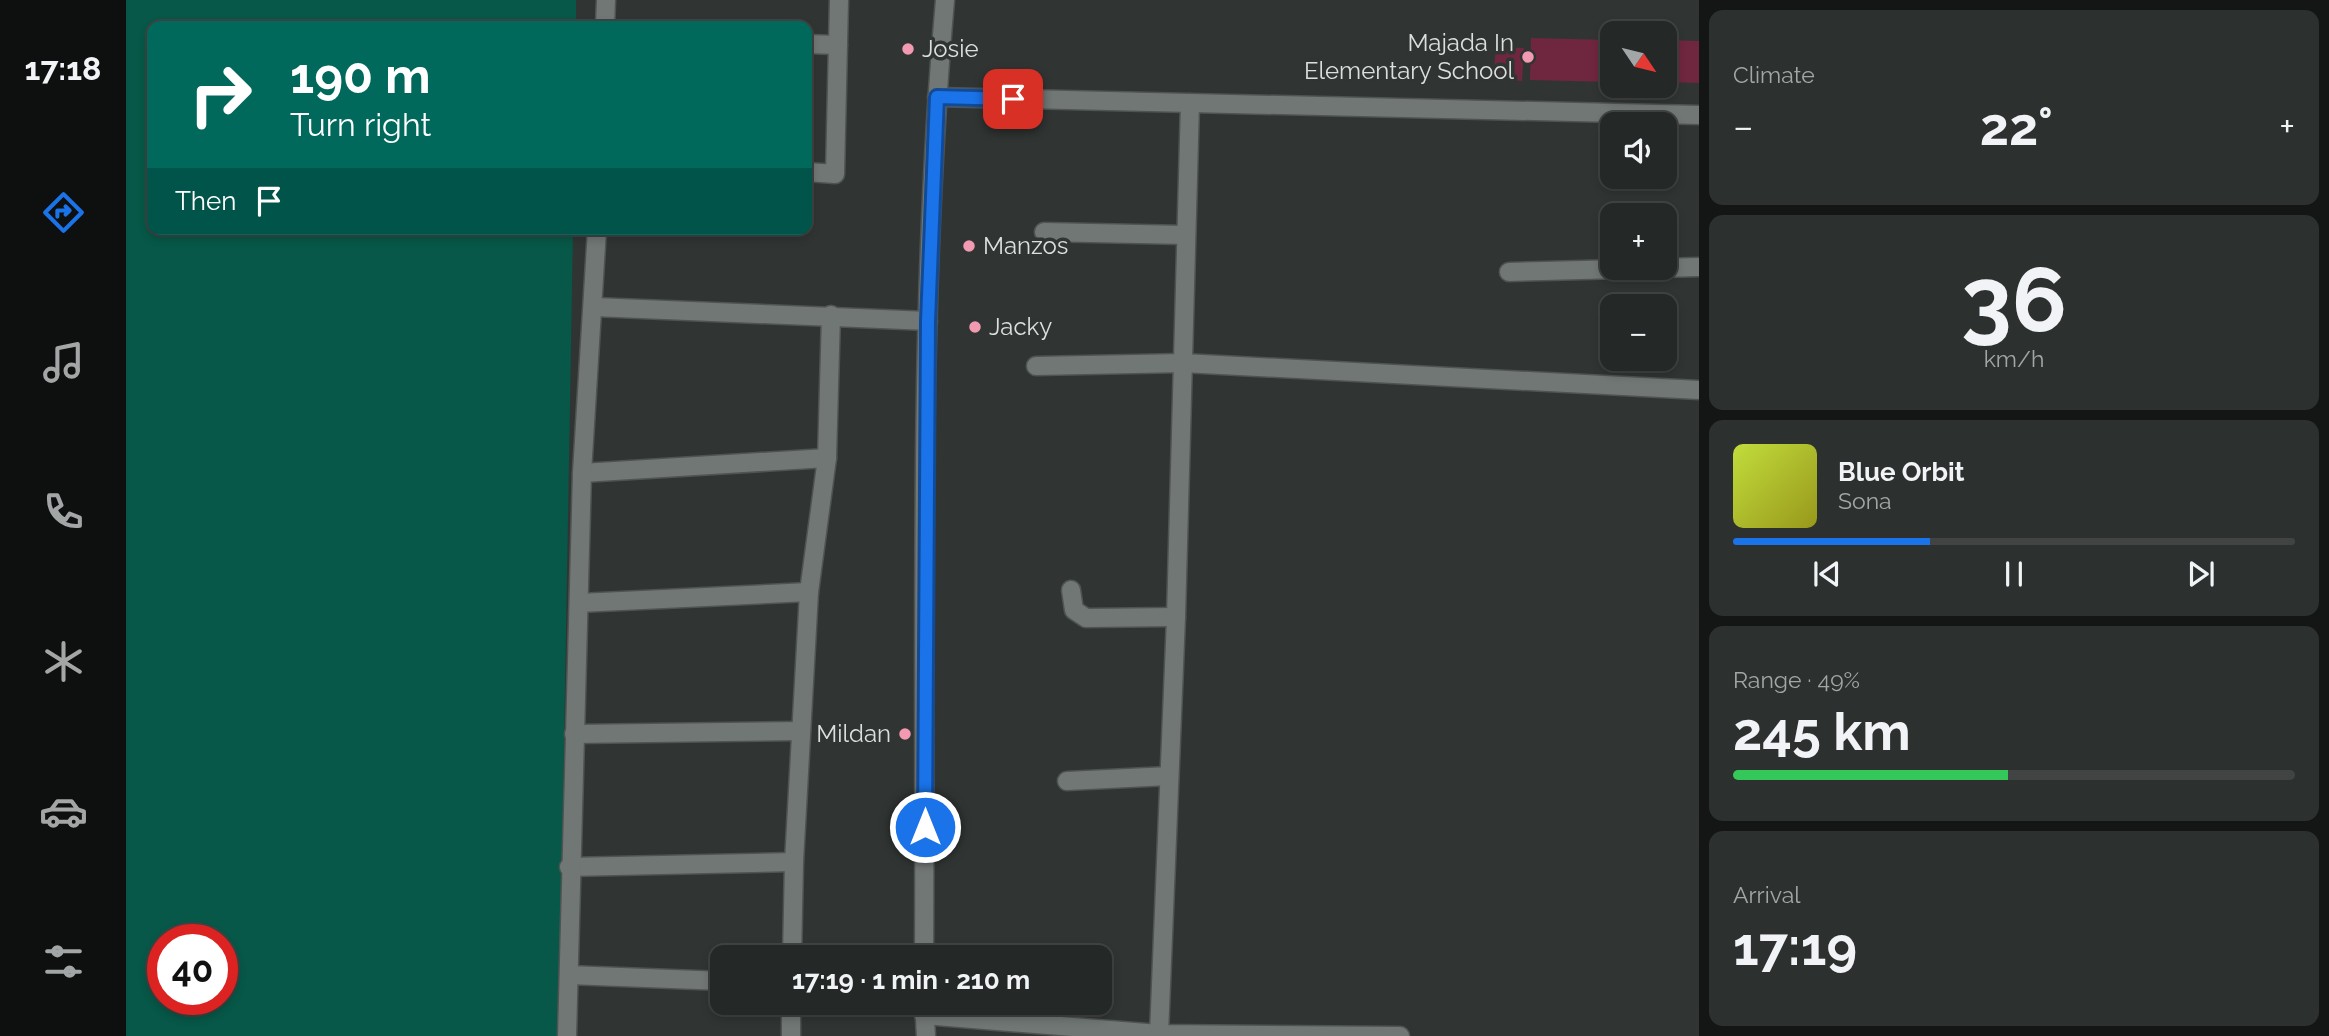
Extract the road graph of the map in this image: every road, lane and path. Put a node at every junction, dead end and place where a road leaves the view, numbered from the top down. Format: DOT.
graph roads {
  1 [pos="606,0"];
  2 [pos="839,0"];
  3 [pos="945,0"];
  4 [pos="605,21"];
  5 [pos="812,44"];
  6 [pos="838,45"];
  7 [pos="937,97"];
  8 [pos="1190,103"];
  9 [pos="1699,115"];
  10 [pos="812,173"];
  11 [pos="1044,232"];
  12 [pos="1186,234"];
  13 [pos="597,235"];
  14 [pos="1699,267"];
  15 [pos="1509,272"];
  16 [pos="594,307"];
  17 [pos="831,315"];
  18 [pos="928,321"];
  19 [pos="1183,363"];
  20 [pos="1036,366"];
  21 [pos="1699,390"];
  22 [pos="827,458"];
  23 [pos="582,473"];
  24 [pos="1071,590"];
  25 [pos="809,592"];
  26 [pos="579,603"];
  27 [pos="1176,617"];
  28 [pos="802,730"];
  29 [pos="574,734"];
  30 [pos="1169,776"];
  31 [pos="1067,781"];
  32 [pos="794,862"];
  33 [pos="569,867"];
  34 [pos="792,945"];
  35 [pos="924,945"];
  36 [pos="569,975"];
  37 [pos="710,980"];
  38 [pos="791,1015"];
  39 [pos="924,1015"];
  40 [pos="980,1015"];
  41 [pos="1159,1034"];
  42 [pos="567,1036"];
  43 [pos="791,1036"];
  44 [pos="926,1036"];
  45 [pos="1400,1036"];
  1 -- 4 [label="street"];
  2 -- 6 [label="street"];
  3 -- 7 [label="street"];
  5 -- 6 [label="street"];
  6 -- 10 [label="street"];
  7 -- 8 [label="street"];
  7 -- 18 [label="street"];
  8 -- 9 [label="street"];
  8 -- 12 [label="street"];
  11 -- 12 [label="street"];
  12 -- 19 [label="street"];
  13 -- 16 [label="street"];
  14 -- 15 [label="street"];
  16 -- 17 [label="street"];
  16 -- 23 [label="street"];
  17 -- 18 [label="street"];
  17 -- 22 [label="street"];
  18 -- 35 [label="street"];
  19 -- 20 [label="street"];
  19 -- 21 [label="street"];
  19 -- 27 [label="street"];
  22 -- 23 [label="street"];
  22 -- 25 [label="street"];
  23 -- 26 [label="street"];
  24 -- 27 [label="street"];
  25 -- 26 [label="street"];
  25 -- 28 [label="street"];
  26 -- 29 [label="street"];
  27 -- 30 [label="street"];
  28 -- 29 [label="street"];
  28 -- 32 [label="street"];
  29 -- 33 [label="street"];
  30 -- 31 [label="street"];
  30 -- 41 [label="street"];
  32 -- 33 [label="street"];
  32 -- 34 [label="street"];
  33 -- 36 [label="street"];
  36 -- 37 [label="street"];
  36 -- 42 [label="street"];
  38 -- 43 [label="street"];
  39 -- 44 [label="street"];
  40 -- 41 [label="street"];
  41 -- 45 [label="street"];
}
